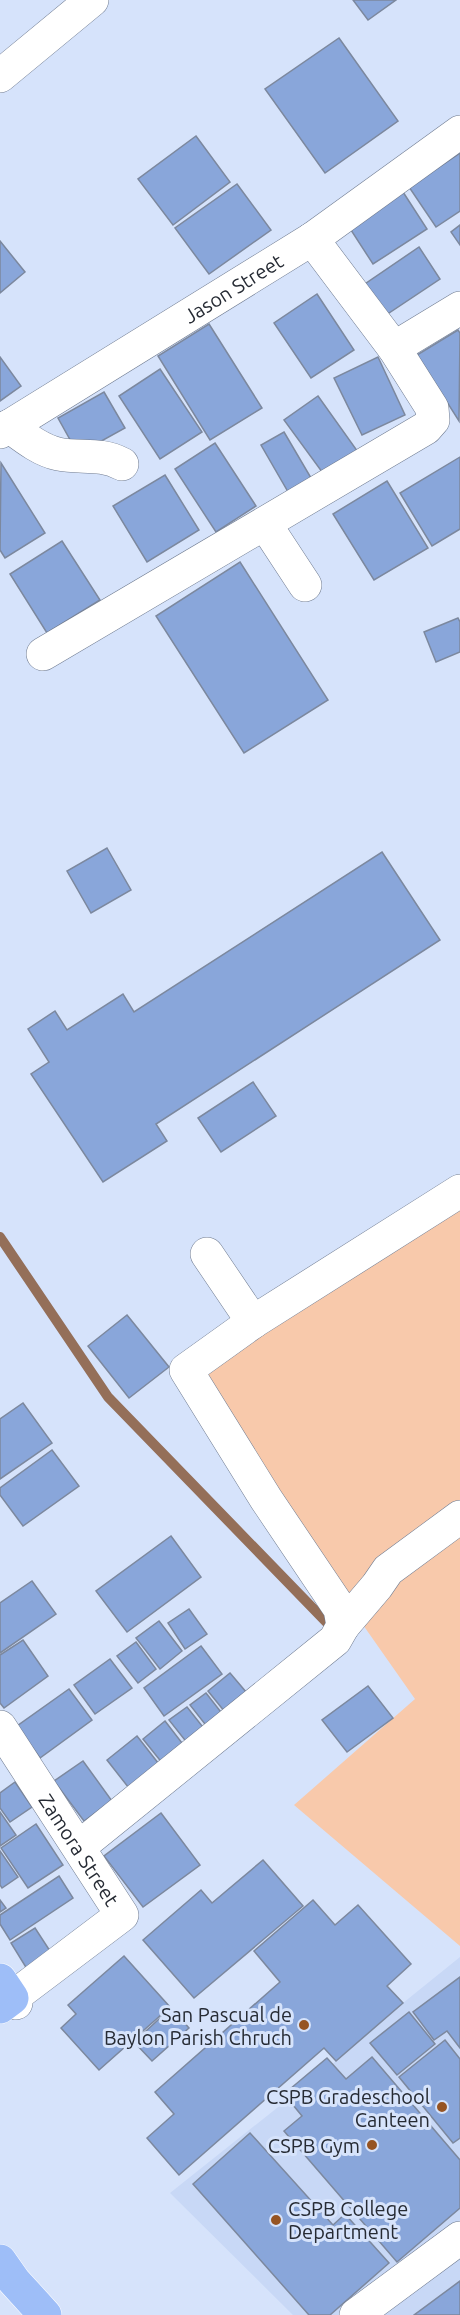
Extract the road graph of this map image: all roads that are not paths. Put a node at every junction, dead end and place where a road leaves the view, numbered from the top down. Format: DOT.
graph roads {
  1 [pos="92,0"];
  2 [pos="0,76"];
  3 [pos="460,132"];
  4 [pos="312,239"];
  5 [pos="460,308"];
  6 [pos="394,348"];
  7 [pos="5,429"];
  8 [pos="122,464"];
  9 [pos="265,524"];
  10 [pos="305,585"];
  11 [pos="43,654"];
  12 [pos="460,1191"];
  13 [pos="207,1254"];
  14 [pos="253,1322"];
  15 [pos="460,1518"];
  16 [pos="343,1626"];
  17 [pos="0,1727"];
  18 [pos="79,1847"];
  19 [pos="7,1997"];
  20 [pos="460,2238"];
  21 [pos="5,2278"];
  22 [pos="45,2315"];
  23 [pos="356,2315"];
  1 -- 2 [label="street"];
  3 -- 4 [label="street, Jason Street"];
  4 -- 6 [label="street"];
  4 -- 7 [label="street, Jason Street"];
  5 -- 6 [label="street"];
  6 -- 9 [label="street"];
  7 -- 8 [label="street"];
  9 -- 10 [label="street"];
  9 -- 11 [label="street"];
  12 -- 14 [label="street"];
  13 -- 14 [label="street"];
  14 -- 16 [label="street"];
  15 -- 16 [label="street"];
  16 -- 18 [label="street"];
  17 -- 18 [label="street, Zamora Street"];
  18 -- 19 [label="street, Zamora Street"];
  20 -- 23 [label="street"];
  21 -- 22 [label="main road"];
}
